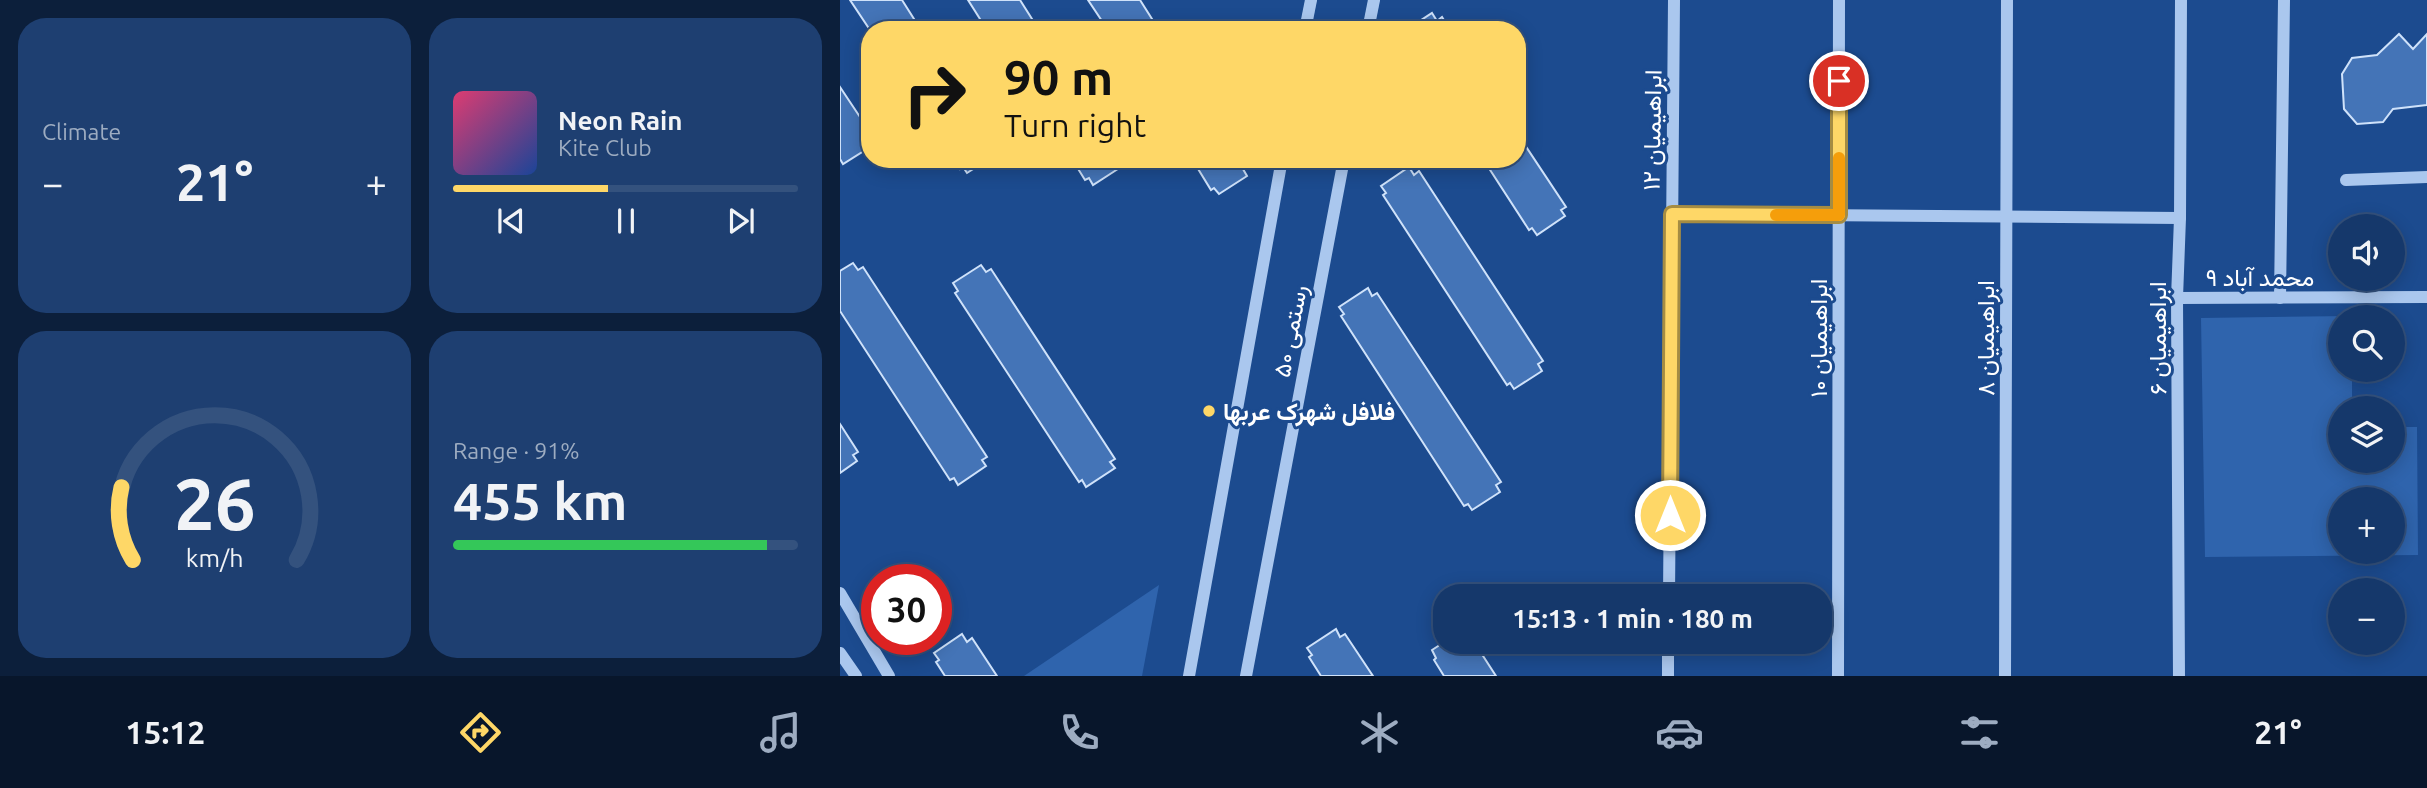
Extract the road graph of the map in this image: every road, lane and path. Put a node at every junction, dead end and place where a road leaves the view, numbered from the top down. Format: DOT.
graph roads {
  1 [pos="1311,0"];
  2 [pos="1374,0"];
  3 [pos="1674,0"];
  4 [pos="1839,0"];
  5 [pos="2007,0"];
  6 [pos="2181,0"];
  7 [pos="2284,0"];
  8 [pos="1307,21"];
  9 [pos="1370,21"];
  10 [pos="1280,168"];
  11 [pos="1342,168"];
  12 [pos="2427,177"];
  13 [pos="2346,180"];
  14 [pos="1672,214"];
  15 [pos="1839,215"];
  16 [pos="2006,216"];
  17 [pos="2180,218"];
  18 [pos="2427,297"];
  19 [pos="2178,298"];
  20 [pos="2280,298"];
  21 [pos="1669,584"];
  22 [pos="840,593"];
  23 [pos="840,653"];
  24 [pos="1668,654"];
  25 [pos="856,676"];
  26 [pos="889,676"];
  27 [pos="1189,676"];
  28 [pos="1246,676"];
  29 [pos="1668,676"];
  30 [pos="1838,676"];
  31 [pos="2005,676"];
  32 [pos="2179,676"];
  1 -- 8 [label="street"];
  2 -- 9 [label="street"];
  3 -- 14 [label="street, ابراهیمیان ۱۲"];
  4 -- 15 [label="street, ابراهیمیان ۱۰"];
  5 -- 16 [label="street, ابراهیمیان ۸"];
  6 -- 17 [label="street, ابراهیمیان ۶"];
  7 -- 20 [label="street"];
  10 -- 27 [label="street, رستمی ۵۰"];
  11 -- 28 [label="street, رستمی ۵۰"];
  12 -- 13 [label="street"];
  14 -- 15 [label="street"];
  14 -- 21 [label="street, ابراهیمیان ۱۲"];
  15 -- 16 [label="street"];
  15 -- 30 [label="street, ابراهیمیان ۱۰"];
  16 -- 17 [label="street"];
  16 -- 31 [label="street, ابراهیمیان ۸"];
  17 -- 19 [label="street, ابراهیمیان ۶"];
  18 -- 20 [label="street, محمد آباد ۹"];
  19 -- 20 [label="street, محمد آباد ۹"];
  19 -- 32 [label="street, ابراهیمیان ۶"];
  22 -- 26 [label="street"];
  23 -- 25 [label="street"];
  24 -- 29 [label="street"];
}
